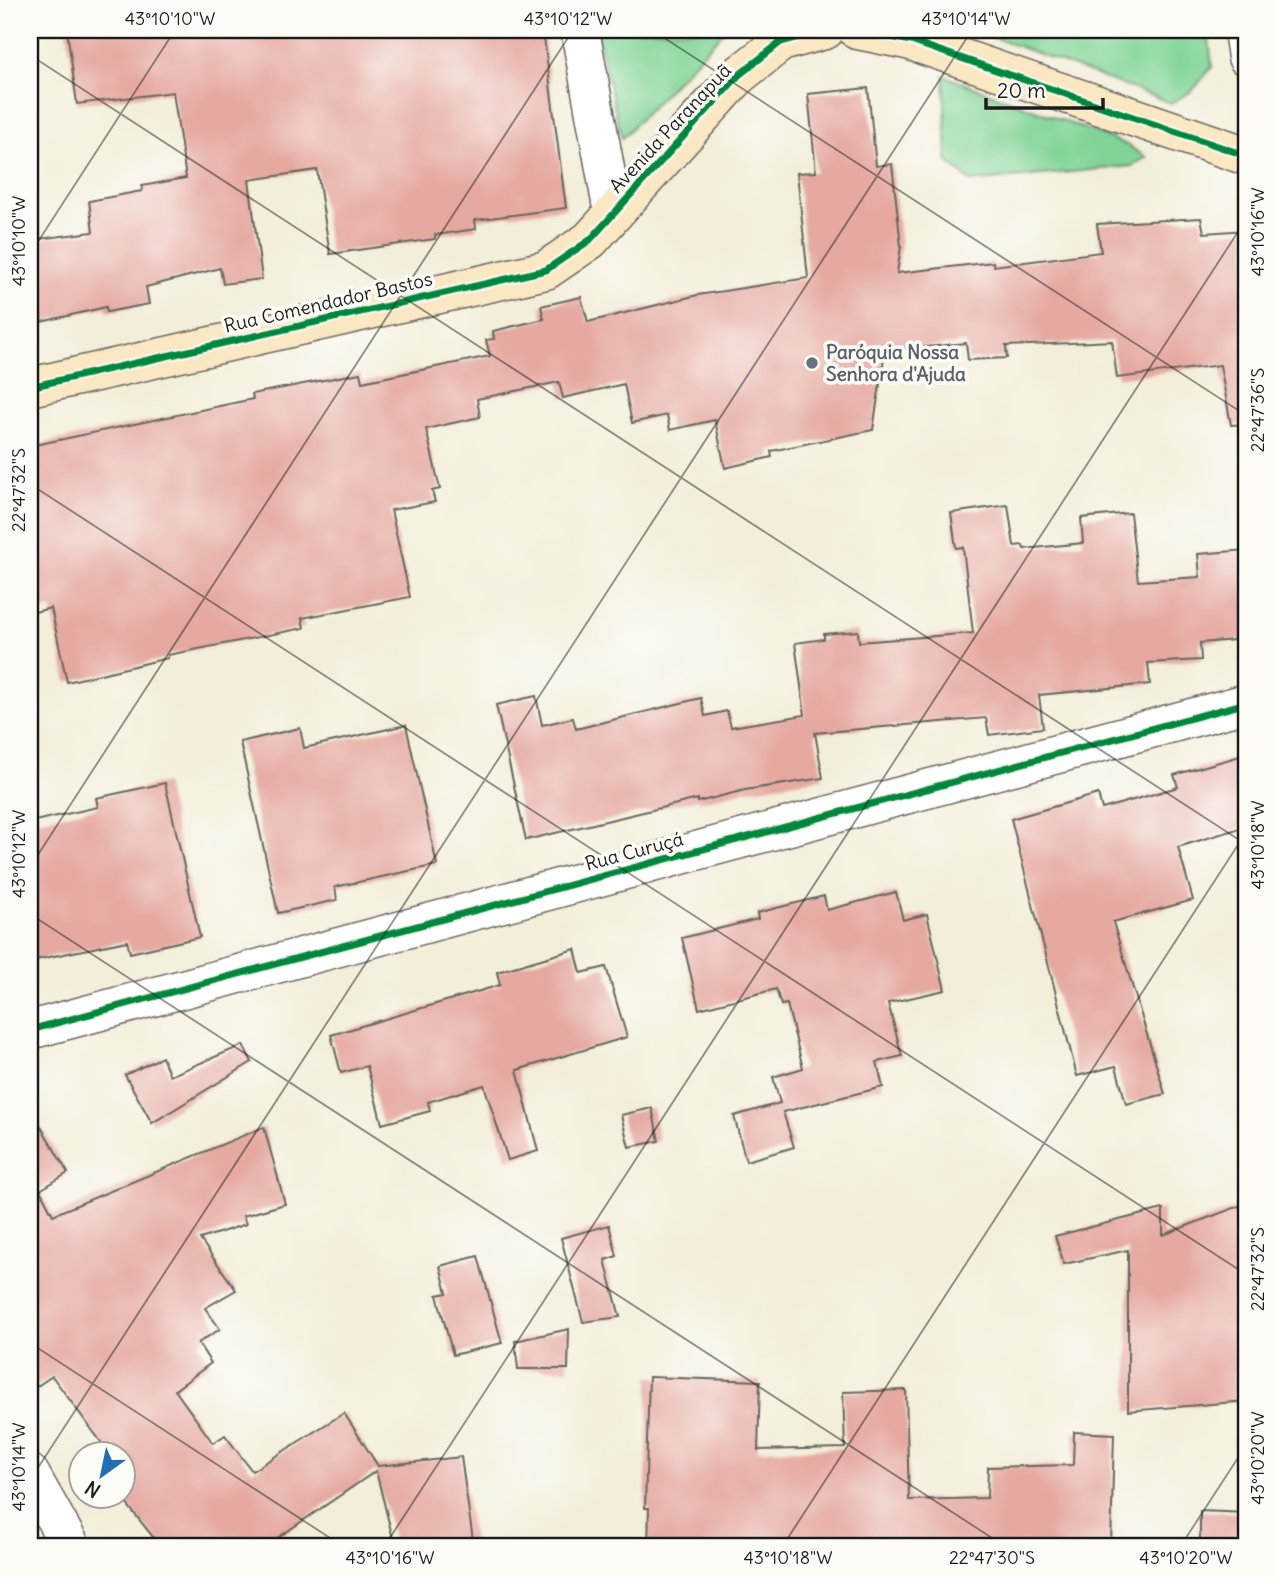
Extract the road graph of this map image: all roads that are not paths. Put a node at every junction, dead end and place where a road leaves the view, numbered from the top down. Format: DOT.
graph roads {
  1 [pos="580,30"];
  2 [pos="825,30"];
  3 [pos="857,30"];
  4 [pos="1243,30"];
  5 [pos="1247,57"];
  6 [pos="1247,156"];
  7 [pos="613,212"];
  8 [pos="30,387"];
  9 [pos="1247,703"];
  10 [pos="30,1030"];
  11 [pos="34,1493"];
  12 [pos="71,1547"];
  1 -- 7 [label="street"];
  2 -- 7 [label="street, Avenida Paranapuã"];
  3 -- 6 [label="street"];
  4 -- 5 [label="street"];
  7 -- 8 [label="street, Rua Comendador Bastos"];
  9 -- 10 [label="street, Rua Curuçá"];
  11 -- 12 [label="street"];
}
